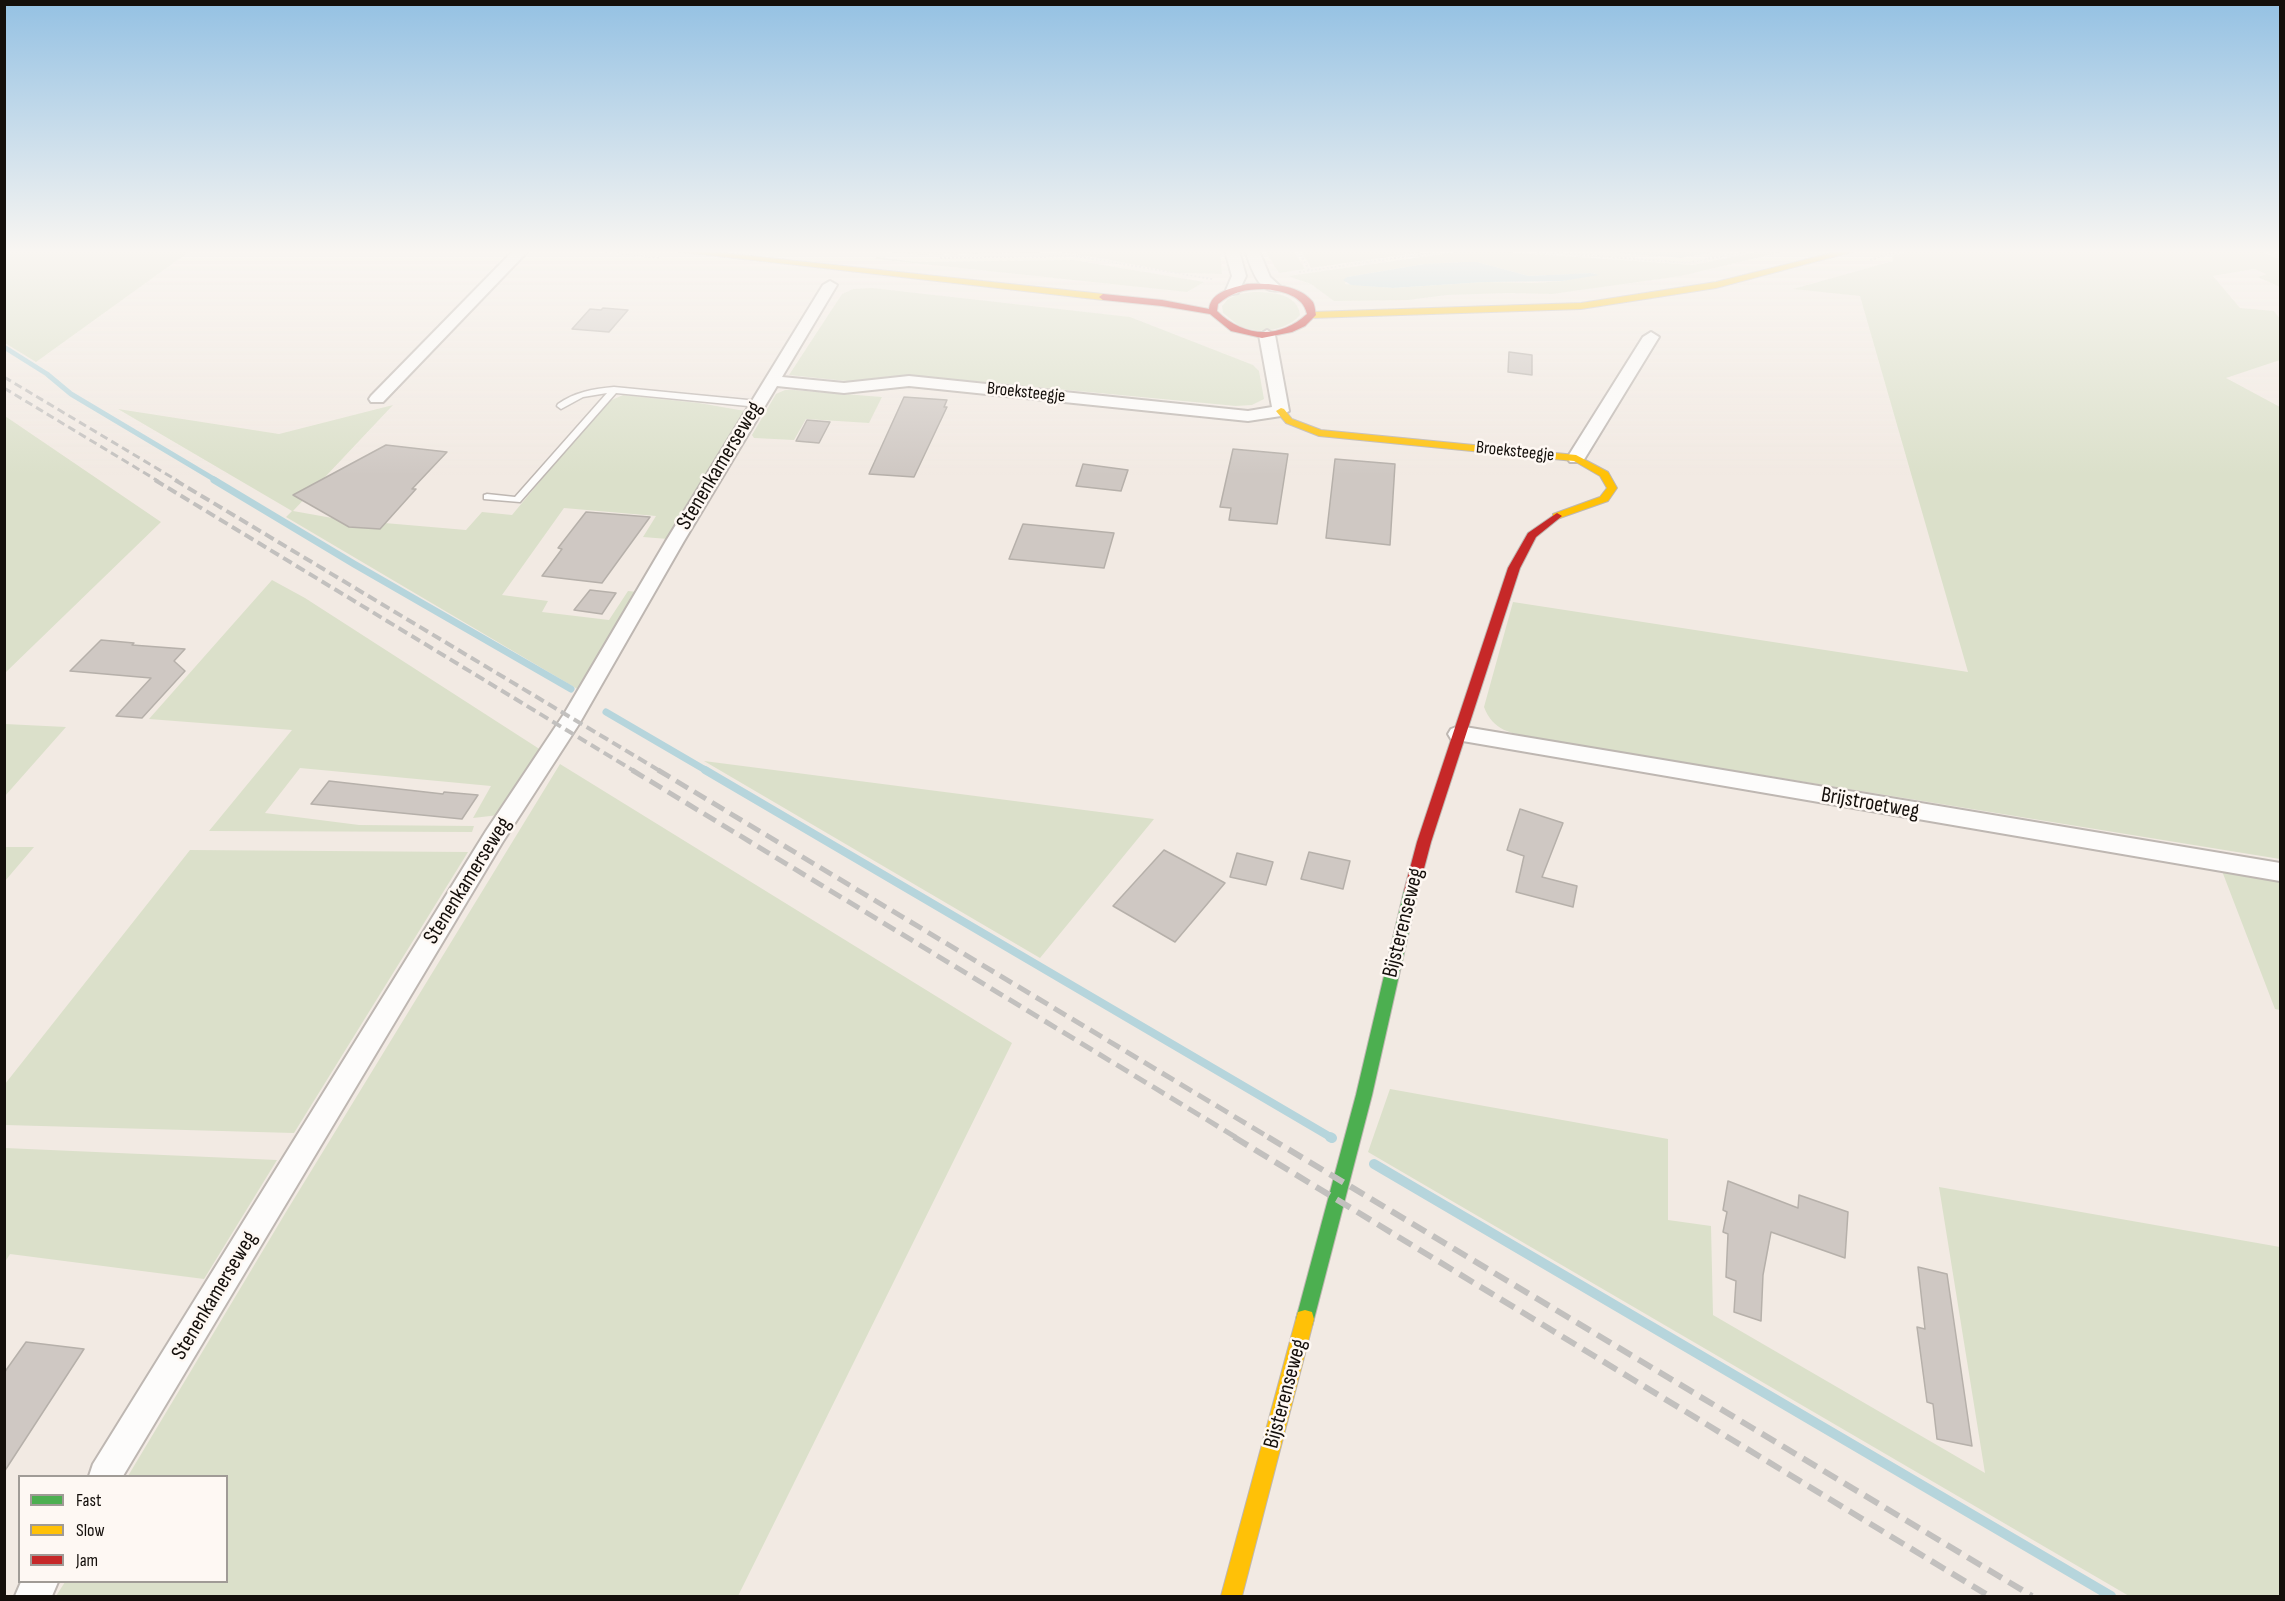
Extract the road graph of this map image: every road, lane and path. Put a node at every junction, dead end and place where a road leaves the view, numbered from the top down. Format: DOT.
graph roads {
  1 [pos="448,326"];
  2 [pos="805,326"];
  3 [pos="1227,326"];
  4 [pos="1300,326"];
  5 [pos="1267,335"];
  6 [pos="1651,337"];
  7 [pos="771,381"];
  8 [pos="614,390"];
  9 [pos="377,399"];
  10 [pos="758,404"];
  11 [pos="561,406"];
  12 [pos="1281,411"];
  13 [pos="1576,458"];
  14 [pos="487,497"];
  15 [pos="1459,734"];
  16 [pos="2280,872"];
  17 [pos="106,1475"];
  18 [pos="40,1583"];
  19 [pos="32,1596"];
  20 [pos="1232,1596"];
  1 -- 9 [label="street"];
  2 -- 7 [label="street, Stenenkamerseweg"];
  3 -- 5 [label="street"];
  4 -- 5 [label="street"];
  5 -- 12 [label="street"];
  6 -- 13 [label="street"];
  7 -- 10 [label="street, Stenenkamerseweg"];
  7 -- 12 [label="street, Broeksteegje"];
  8 -- 10 [label="lane"];
  8 -- 11 [label="lane"];
  8 -- 14 [label="lane"];
  10 -- 17 [label="street, Stenenkamerseweg"];
  12 -- 13 [label="street, Broeksteegje"];
  13 -- 15 [label="street, Bijsterenseweg"];
  15 -- 16 [label="street, Brijstroetweg"];
  15 -- 20 [label="street, Bijsterenseweg"];
  18 -- 19 [label="street"];
}
